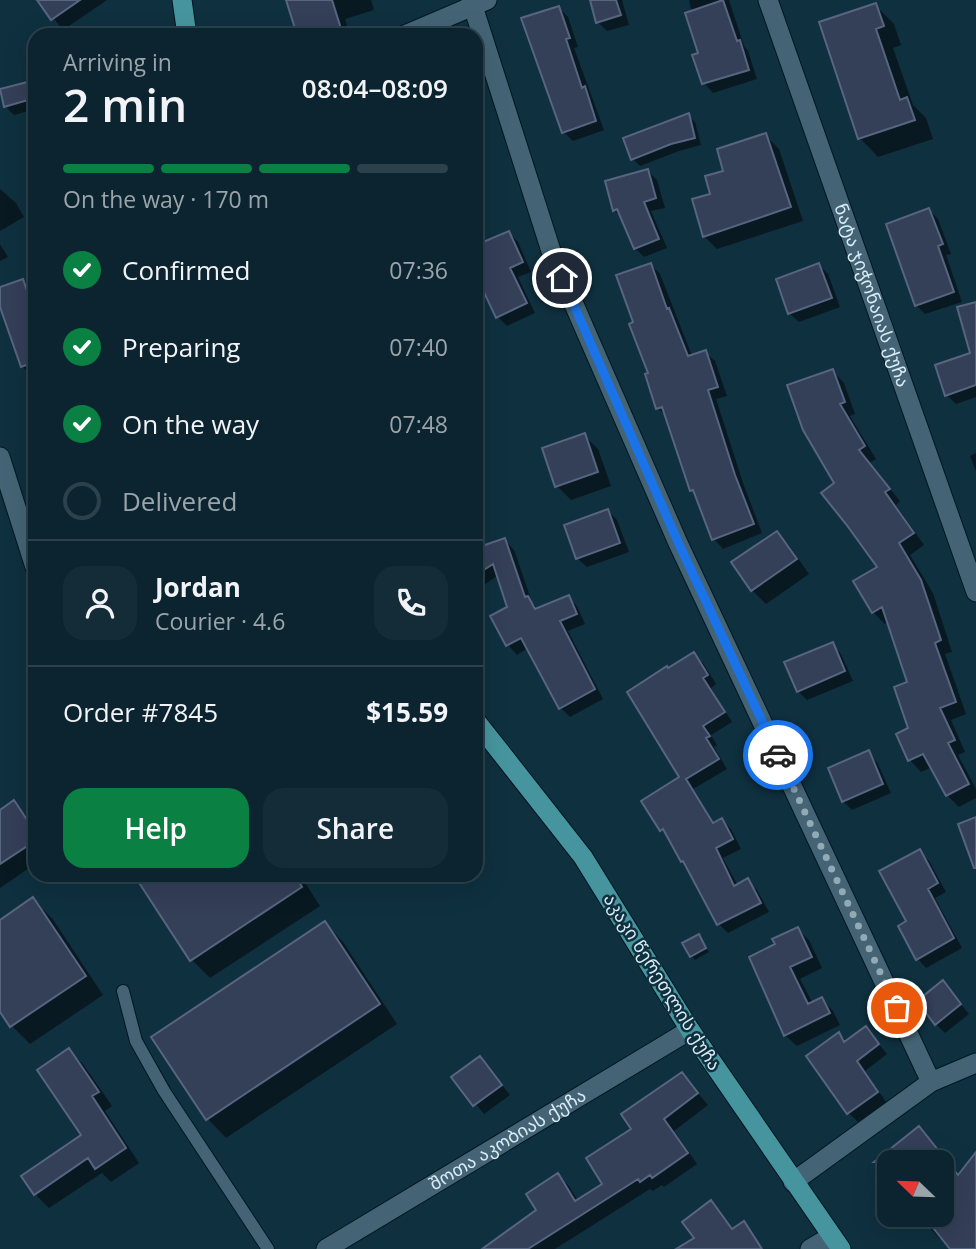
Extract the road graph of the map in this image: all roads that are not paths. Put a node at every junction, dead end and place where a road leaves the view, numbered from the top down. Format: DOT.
graph roads {
  1 [pos="182,0"];
  2 [pos="768,0"];
  3 [pos="476,2"];
  4 [pos="186,28"];
  5 [pos="420,28"];
  6 [pos="0,457"];
  7 [pos="28,544"];
  8 [pos="976,592"];
  9 [pos="483,730"];
  10 [pos="123,991"];
  11 [pos="690,1030"];
  12 [pos="976,1063"];
  13 [pos="932,1082"];
  14 [pos="793,1182"];
  15 [pos="836,1242"];
  16 [pos="268,1249"];
  17 [pos="326,1249"];
  18 [pos="810,1249"];
  1 -- 4 [label="main road"];
  2 -- 8 [label="street, ნატა ჯიჭონაიას ქუჩა"];
  3 -- 5 [label="street"];
  3 -- 13 [label="street"];
  6 -- 7 [label="street"];
  9 -- 11 [label="main road, აკაკი წერეთლის ქუჩა"];
  10 -- 16 [label="lane"];
  11 -- 14 [label="main road, აკაკი წერეთლის ქუჩა"];
  11 -- 17 [label="street, შოთა აკობიას ქუჩა"];
  12 -- 13 [label="street"];
  13 -- 14 [label="street"];
  14 -- 15 [label="main road, აკაკი წერეთლის ქუჩა"];
  15 -- 18 [label="street"];
}
